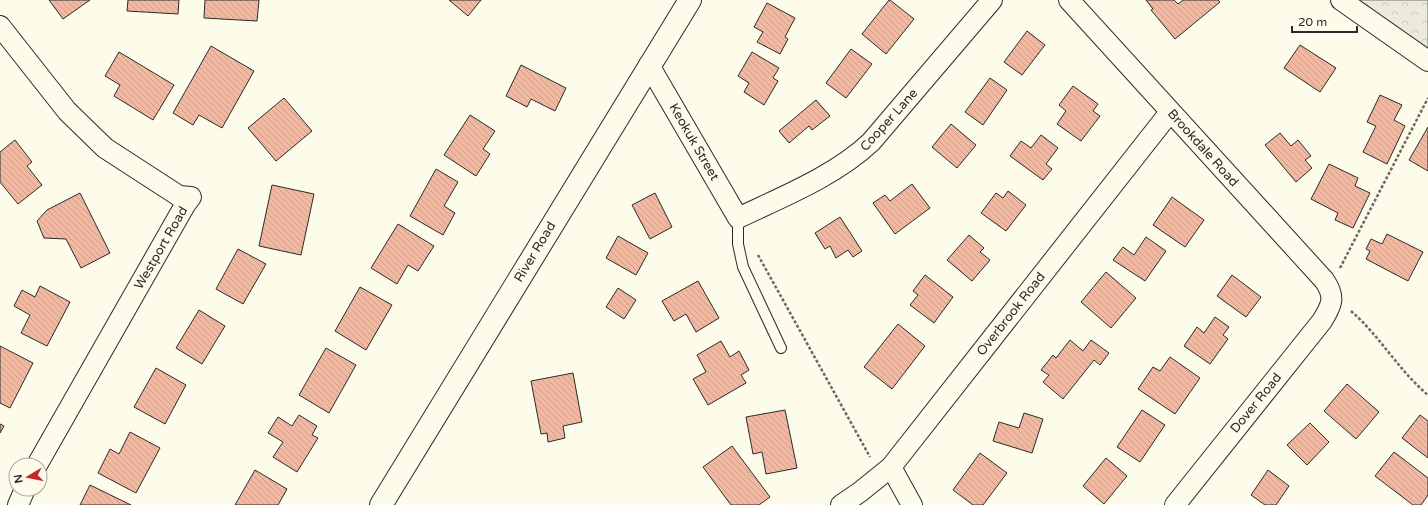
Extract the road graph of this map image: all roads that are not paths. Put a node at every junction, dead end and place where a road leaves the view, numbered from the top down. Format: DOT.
graph roads {
  1 [pos="690,0"];
  2 [pos="992,0"];
  3 [pos="1069,0"];
  4 [pos="1341,0"];
  5 [pos="0,26"];
  6 [pos="1428,61"];
  7 [pos="649,65"];
  8 [pos="1170,112"];
  9 [pos="738,218"];
  10 [pos="1331,293"];
  11 [pos="780,348"];
  12 [pos="42,457"];
  13 [pos="886,471"];
  14 [pos="381,505"];
  15 [pos="841,505"];
  16 [pos="912,505"];
  17 [pos="1175,505"];
  1 -- 7 [label="main road, River Road"];
  2 -- 9 [label="street, Cooper Lane"];
  3 -- 8 [label="street, Brookdale Road"];
  4 -- 6 [label="street"];
  5 -- 12 [label="street, Westport Road"];
  7 -- 9 [label="street, Keokuk Street"];
  7 -- 14 [label="main road, River Road"];
  8 -- 10 [label="street, Brookdale Road"];
  8 -- 13 [label="street, Overbrook Road"];
  9 -- 11 [label="lane"];
  10 -- 17 [label="street, Dover Road"];
  13 -- 15 [label="street, Overbrook Road"];
  13 -- 16 [label="street"];
}
